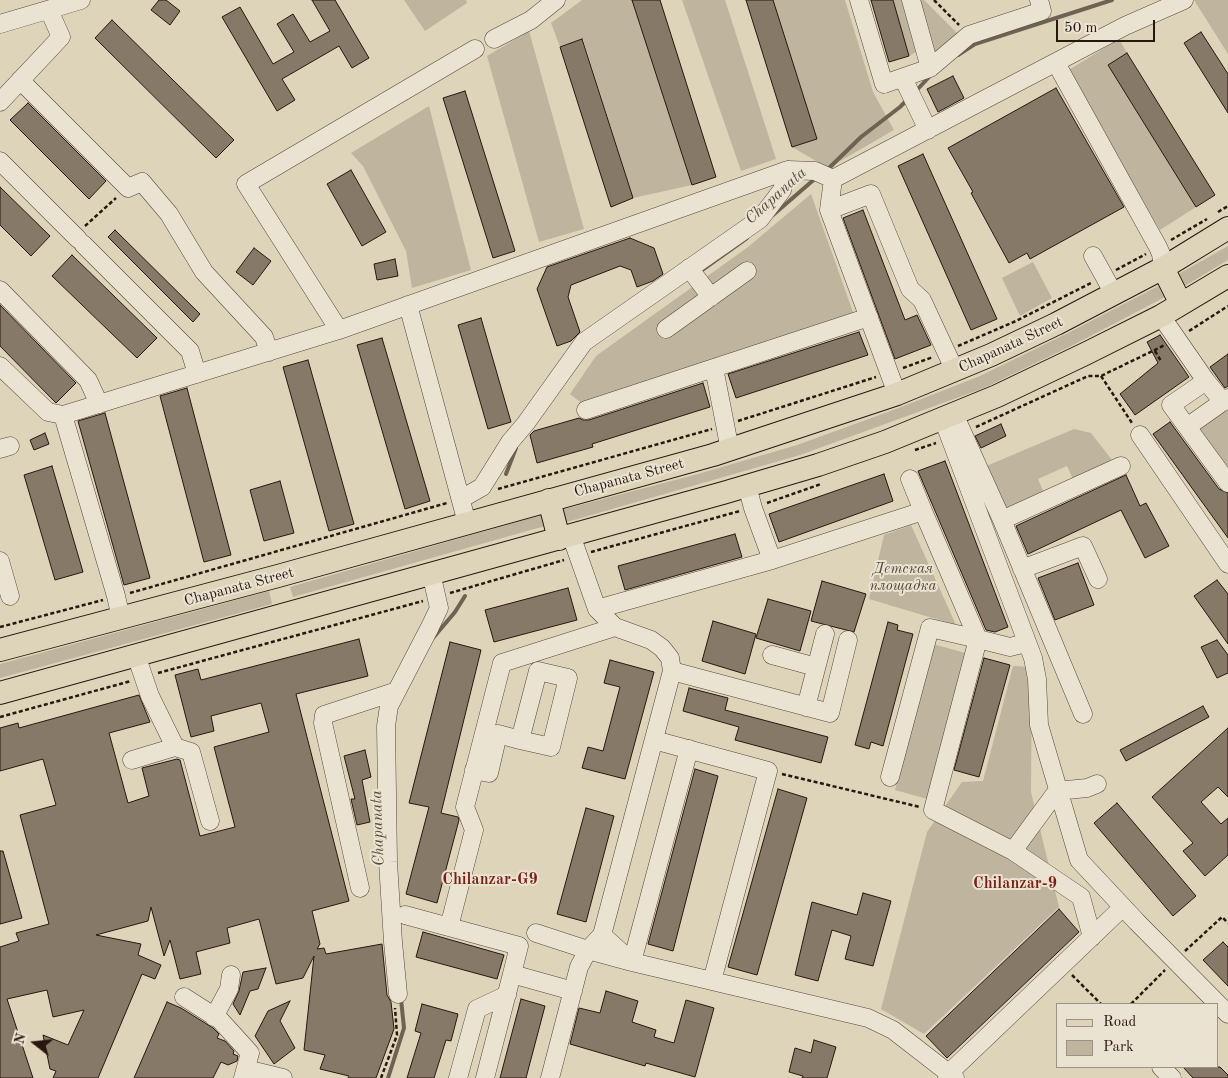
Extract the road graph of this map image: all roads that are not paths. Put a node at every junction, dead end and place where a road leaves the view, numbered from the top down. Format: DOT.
graph roads {
  1 [pos="556,0"];
  2 [pos="859,0"];
  3 [pos="911,0"];
  4 [pos="1038,0"];
  5 [pos="1184,0"];
  6 [pos="70,1"];
  7 [pos="49,10"];
  8 [pos="0,24"];
  9 [pos="494,39"];
  10 [pos="475,49"];
  11 [pos="1056,63"];
  12 [pos="930,68"];
  13 [pos="20,80"];
  14 [pos="909,90"];
  15 [pos="0,102"];
  16 [pos="928,130"];
  17 [pos="0,161"];
  18 [pos="788,170"];
  19 [pos="833,179"];
  20 [pos="830,210"];
  21 [pos="1228,228"];
  22 [pos="1093,256"];
  23 [pos="1160,258"];
  24 [pos="747,271"];
  25 [pos="693,273"];
  26 [pos="1228,276"];
  27 [pos="1109,285"];
  28 [pos="0,290"];
  29 [pos="711,297"];
  30 [pos="1181,304"];
  31 [pos="408,305"];
  32 [pos="1161,316"];
  33 [pos="869,317"];
  34 [pos="666,329"];
  35 [pos="339,330"];
  36 [pos="269,352"];
  37 [pos="950,362"];
  38 [pos="0,366"];
  39 [pos="714,368"];
  40 [pos="197,374"];
  41 [pos="1206,381"];
  42 [pos="897,394"];
  43 [pos="1225,400"];
  44 [pos="99,404"];
  45 [pos="586,410"];
  46 [pos="63,415"];
  47 [pos="948,416"];
  48 [pos="1188,427"];
  49 [pos="1140,435"];
  50 [pos="730,450"];
  51 [pos="1121,466"];
  52 [pos="910,479"];
  53 [pos="1228,483"];
  54 [pos="747,486"];
  55 [pos="461,499"];
  56 [pos="549,500"];
  57 [pos="923,511"];
  58 [pos="1002,520"];
  59 [pos="467,523"];
  60 [pos="565,537"];
  61 [pos="772,560"];
  62 [pos="0,561"];
  63 [pos="1228,564"];
  64 [pos="1022,569"];
  65 [pos="431,574"];
  66 [pos="278,576"];
  67 [pos="1098,579"];
  68 [pos="10,596"];
  69 [pos="598,609"];
  70 [pos="289,612"];
  71 [pos="121,618"];
  72 [pos="616,627"];
  73 [pos="825,634"];
  74 [pos="978,639"];
  75 [pos="848,640"];
  76 [pos="1026,643"];
  77 [pos="0,650"];
  78 [pos="136,655"];
  79 [pos="772,656"];
  80 [pos="816,667"];
  81 [pos="672,671"];
  82 [pos="397,691"];
  83 [pos="0,693"];
  84 [pos="806,707"];
  85 [pos="1083,714"];
  86 [pos="520,740"];
  87 [pos="654,740"];
  88 [pos="175,747"];
  89 [pos="689,749"];
  90 [pos="132,760"];
  91 [pos="474,770"];
  92 [pos="890,777"];
  93 [pos="1097,784"];
  94 [pos="1057,791"];
  95 [pos="210,821"];
  96 [pos="1013,851"];
  97 [pos="1098,881"];
  98 [pos="360,888"];
  99 [pos="1082,897"];
  100 [pos="1123,907"];
  101 [pos="405,915"];
  102 [pos="449,927"];
  103 [pos="536,933"];
  104 [pos="602,935"];
  105 [pos="1092,937"];
  106 [pos="586,949"];
  107 [pos="632,962"];
  108 [pos="512,974"];
  109 [pos="231,975"];
  110 [pos="712,981"];
  111 [pos="573,991"];
  112 [pos="398,994"];
  113 [pos="507,995"];
  114 [pos="184,997"];
  115 [pos="1217,1003"];
  116 [pos="1218,1004"];
  117 [pos="1228,1014"];
  118 [pos="214,1017"];
  119 [pos="1162,1068"];
  120 [pos="245,1073"];
  121 [pos="950,1076"];
  122 [pos="283,1078"];
  123 [pos="458,1078"];
  124 [pos="485,1078"];
  125 [pos="550,1078"];
  126 [pos="1172,1078"];
  1 -- 9 [label="street"];
  2 -- 14 [label="street"];
  3 -- 12 [label="street"];
  4 -- 12 [label="street"];
  5 -- 11 [label="street"];
  6 -- 7 [label="street"];
  7 -- 8 [label="street"];
  7 -- 13 [label="street"];
  10 -- 35 [label="street"];
  11 -- 16 [label="street"];
  11 -- 23 [label="street"];
  12 -- 14 [label="street"];
  13 -- 15 [label="street"];
  13 -- 36 [label="street"];
  14 -- 16 [label="street"];
  16 -- 19 [label="street"];
  17 -- 40 [label="street"];
  18 -- 19 [label="street"];
  18 -- 25 [label="street"];
  18 -- 31 [label="street"];
  19 -- 20 [label="street"];
  20 -- 33 [label="street"];
  20 -- 37 [label="street"];
  21 -- 23 [label="main road, Chapanata Street"];
  22 -- 27 [label="street"];
  23 -- 27 [label="main road, Chapanata Street"];
  23 -- 30 [label="main road"];
  24 -- 29 [label="street"];
  25 -- 29 [label="street"];
  25 -- 55 [label="street"];
  26 -- 30 [label="main road"];
  27 -- 37 [label="main road, Chapanata Street"];
  28 -- 44 [label="street"];
  29 -- 34 [label="street"];
  30 -- 32 [label="main road"];
  31 -- 35 [label="street"];
  31 -- 55 [label="street"];
  32 -- 41 [label="street"];
  32 -- 47 [label="main road"];
  33 -- 39 [label="street"];
  33 -- 42 [label="street"];
  35 -- 36 [label="street"];
  36 -- 40 [label="street"];
  37 -- 42 [label="main road, Chapanata Street"];
  38 -- 46 [label="street"];
  39 -- 45 [label="street"];
  39 -- 50 [label="street"];
  40 -- 44 [label="street"];
  41 -- 43 [label="street"];
  41 -- 48 [label="street"];
  42 -- 50 [label="main road, Chapanata Street"];
  43 -- 48 [label="street"];
  44 -- 46 [label="street"];
  46 -- 71 [label="street"];
  47 -- 54 [label="main road"];
  47 -- 58 [label="street"];
  47 -- 76 [label="street"];
  48 -- 53 [label="street"];
  49 -- 63 [label="street"];
  50 -- 56 [label="main road, Chapanata Street"];
  51 -- 58 [label="street"];
  52 -- 57 [label="street"];
  54 -- 60 [label="main road"];
  54 -- 61 [label="street"];
  55 -- 59 [label="street"];
  56 -- 59 [label="main road, Chapanata Street"];
  56 -- 60 [label="main road"];
  57 -- 61 [label="street"];
  57 -- 74 [label="street"];
  58 -- 64 [label="street"];
  59 -- 66 [label="main road, Chapanata Street"];
  60 -- 65 [label="main road"];
  60 -- 69 [label="street"];
  61 -- 69 [label="street"];
  62 -- 68 [label="street"];
  64 -- 67 [label="street"];
  64 -- 85 [label="street"];
  65 -- 70 [label="main road"];
  65 -- 82 [label="street"];
  66 -- 70 [label="main road"];
  66 -- 71 [label="main road, Chapanata Street"];
  69 -- 72 [label="street"];
  70 -- 78 [label="main road"];
  71 -- 77 [label="main road, Chapanata Street"];
  72 -- 81 [label="street"];
  72 -- 91 [label="street"];
  73 -- 80 [label="street"];
  74 -- 76 [label="street"];
  74 -- 92 [label="street"];
  74 -- 96 [label="street"];
  75 -- 84 [label="street"];
  76 -- 94 [label="street"];
  78 -- 83 [label="main road"];
  78 -- 88 [label="street"];
  79 -- 80 [label="street"];
  80 -- 84 [label="street"];
  81 -- 84 [label="street"];
  81 -- 87 [label="street"];
  82 -- 98 [label="street"];
  82 -- 112 [label="street"];
  86 -- 91 [label="street"];
  87 -- 89 [label="street"];
  87 -- 104 [label="street"];
  88 -- 90 [label="street"];
  88 -- 95 [label="street"];
  89 -- 107 [label="street"];
  89 -- 110 [label="street"];
  91 -- 102 [label="street"];
  93 -- 94 [label="street"];
  94 -- 96 [label="street"];
  94 -- 97 [label="street"];
  96 -- 99 [label="street"];
  97 -- 99 [label="street"];
  97 -- 100 [label="street"];
  99 -- 105 [label="street"];
  100 -- 105 [label="street"];
  100 -- 115 [label="street"];
  101 -- 102 [label="street"];
  102 -- 108 [label="street"];
  103 -- 106 [label="street"];
  104 -- 106 [label="street"];
  104 -- 107 [label="street"];
  105 -- 121 [label="street"];
  106 -- 107 [label="street"];
  106 -- 111 [label="street"];
  107 -- 110 [label="street"];
  108 -- 111 [label="street"];
  108 -- 113 [label="street"];
  109 -- 118 [label="street"];
  110 -- 121 [label="street"];
  111 -- 125 [label="street"];
  113 -- 123 [label="street"];
  113 -- 124 [label="street"];
  114 -- 118 [label="street"];
  116 -- 117 [label="street"];
  118 -- 120 [label="street"];
  119 -- 126 [label="street"];
  120 -- 122 [label="street"];
}
